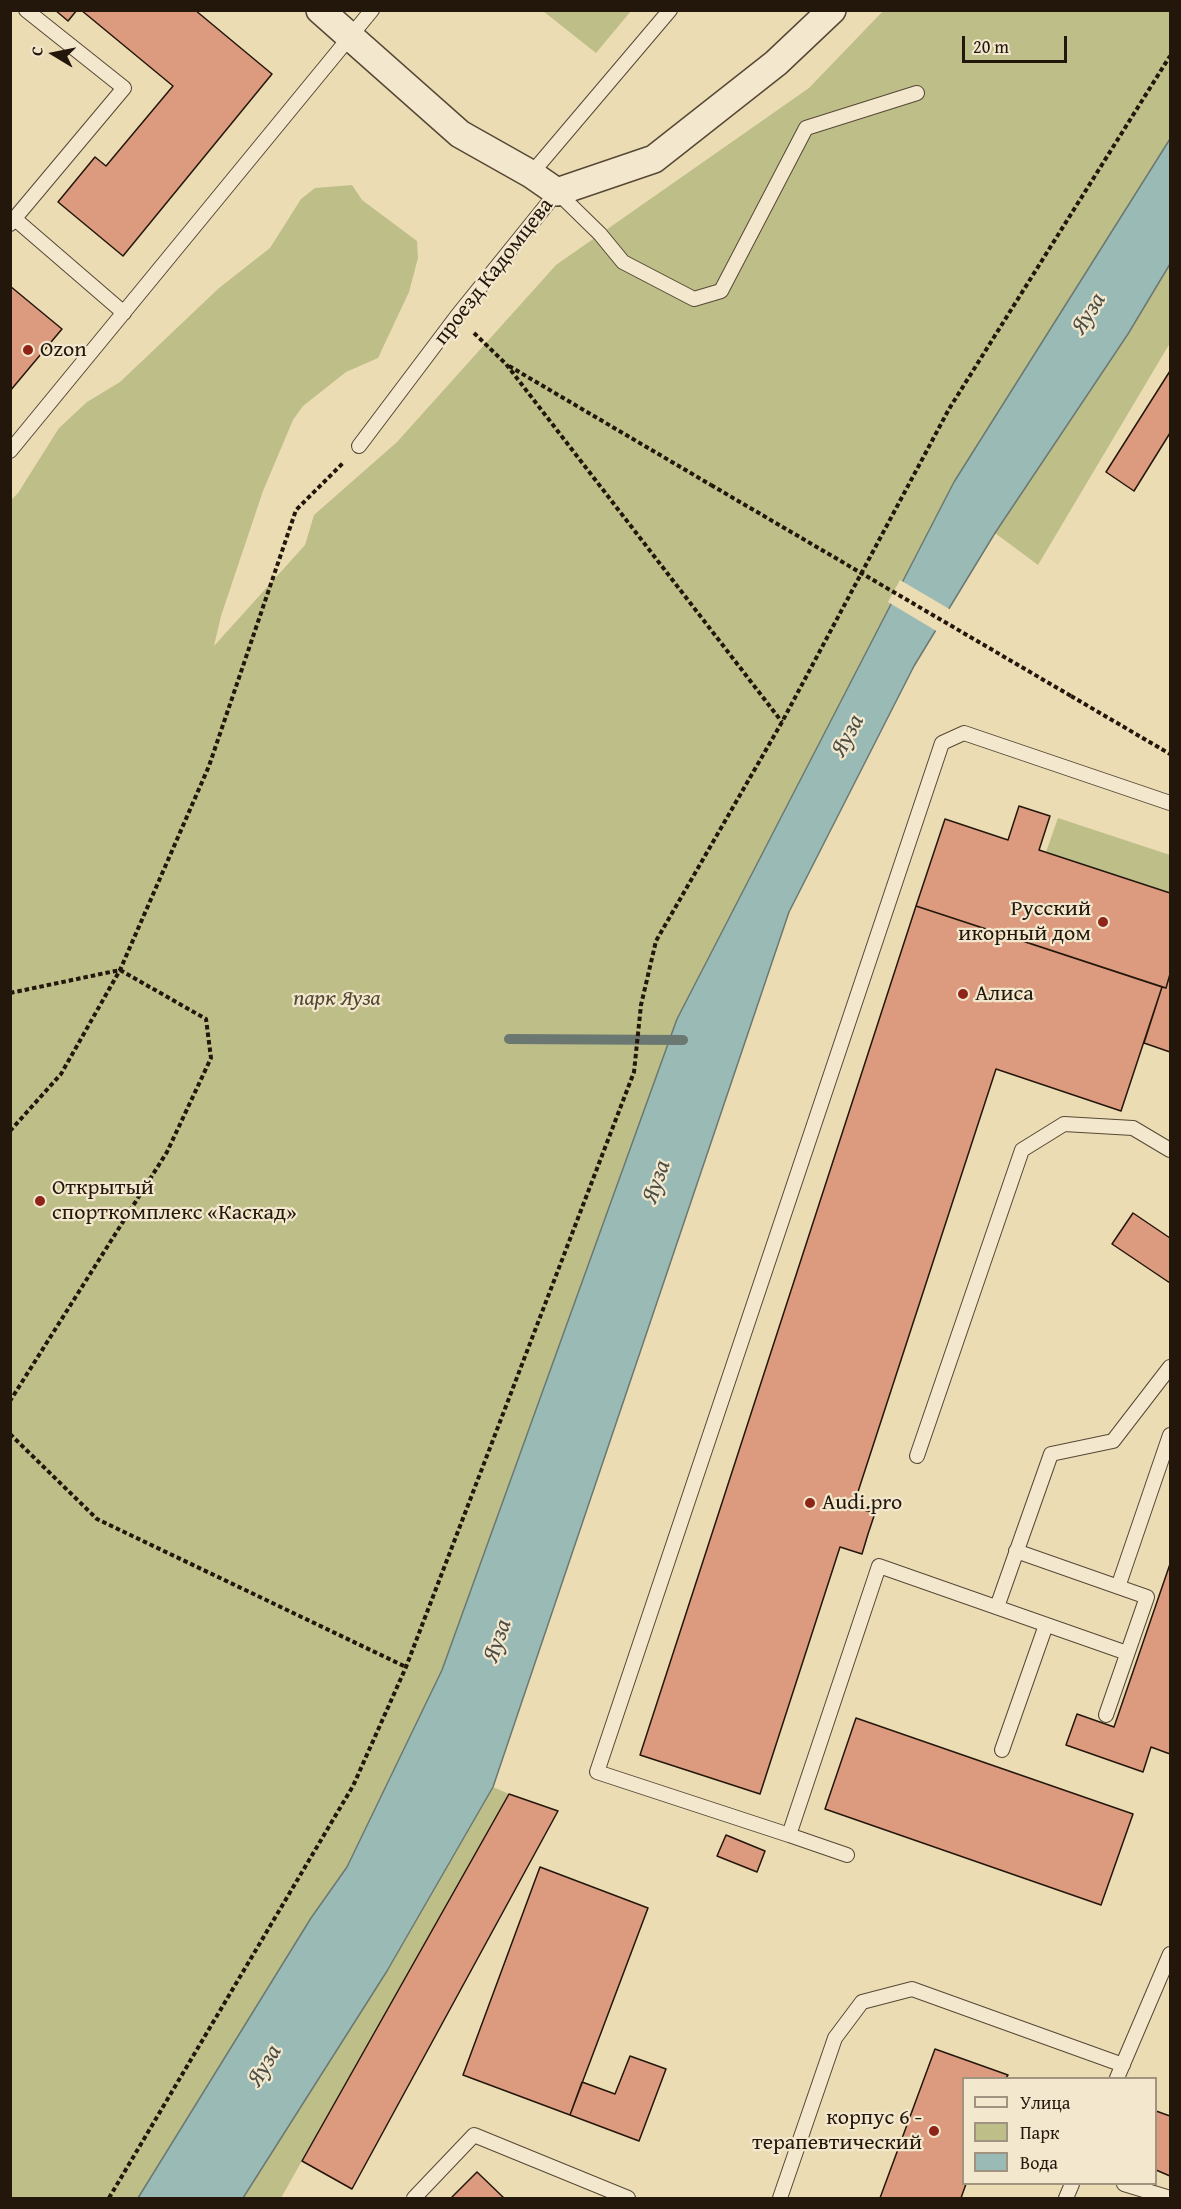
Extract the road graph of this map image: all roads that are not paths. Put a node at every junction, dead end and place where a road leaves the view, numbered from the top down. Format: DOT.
graph roads {
  1 [pos="26,10"];
  2 [pos="320,10"];
  3 [pos="372,10"];
  4 [pos="670,10"];
  5 [pos="832,10"];
  6 [pos="350,36"];
  7 [pos="917,93"];
  8 [pos="531,174"];
  9 [pos="557,192"];
  10 [pos="13,221"];
  11 [pos="124,314"];
  12 [pos="359,446"];
  13 [pos="10,451"];
  14 [pos="1170,803"];
  15 [pos="1170,1150"];
  16 [pos="1170,1367"];
  17 [pos="1170,1435"];
  18 [pos="917,1456"];
  19 [pos="1016,1551"];
  20 [pos="1118,1587"];
  21 [pos="997,1607"];
  22 [pos="1046,1625"];
  23 [pos="1127,1653"];
  24 [pos="1106,1715"];
  25 [pos="1002,1750"];
  26 [pos="789,1835"];
  27 [pos="847,1855"];
  28 [pos="1170,1954"];
  29 [pos="1123,2065"];
  30 [pos="1118,2077"];
  31 [pos="1072,2185"];
  32 [pos="1127,2185"];
  33 [pos="1170,2198"];
  34 [pos="414,2199"];
  35 [pos="628,2199"];
  36 [pos="780,2199"];
  37 [pos="1066,2199"];
  1 -- 10 [label="lane"];
  2 -- 6 [label="street"];
  3 -- 6 [label="lane"];
  4 -- 8 [label="lane"];
  5 -- 9 [label="street, проезд Кадомцева"];
  6 -- 8 [label="street"];
  6 -- 11 [label="lane"];
  7 -- 9 [label="lane"];
  8 -- 9 [label="street"];
  9 -- 12 [label="lane, проезд Кадомцева"];
  10 -- 11 [label="lane"];
  11 -- 13 [label="lane"];
  14 -- 26 [label="lane"];
  15 -- 18 [label="lane"];
  16 -- 19 [label="lane"];
  17 -- 20 [label="lane"];
  19 -- 20 [label="lane"];
  19 -- 21 [label="lane"];
  20 -- 23 [label="lane"];
  21 -- 22 [label="lane"];
  21 -- 26 [label="lane"];
  22 -- 23 [label="lane"];
  22 -- 25 [label="lane"];
  23 -- 24 [label="lane"];
  26 -- 27 [label="lane"];
  28 -- 29 [label="lane"];
  29 -- 30 [label="lane"];
  29 -- 36 [label="lane"];
  31 -- 37 [label="lane"];
  32 -- 33 [label="lane"];
  34 -- 35 [label="lane"];
}
